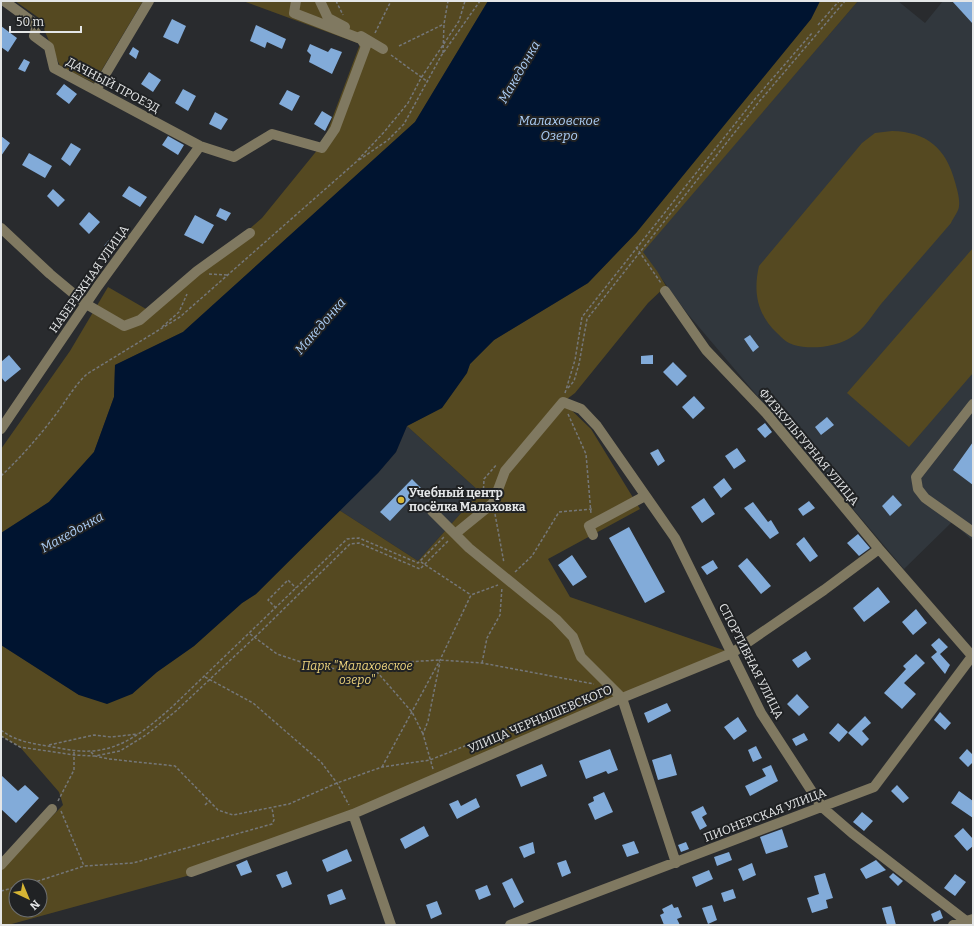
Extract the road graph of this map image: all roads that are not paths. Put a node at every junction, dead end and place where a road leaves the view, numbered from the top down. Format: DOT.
graph roads {
  1 [pos="4,1"];
  2 [pos="149,1"];
  3 [pos="296,1"];
  4 [pos="320,1"];
  5 [pos="382,48"];
  6 [pos="96,90"];
  7 [pos="200,146"];
  8 [pos="1,228"];
  9 [pos="250,233"];
  10 [pos="665,291"];
  11 [pos="86,304"];
  12 [pos="973,404"];
  13 [pos="1,429"];
  14 [pos="645,496"];
  15 [pos="432,511"];
  16 [pos="591,530"];
  17 [pos="453,532"];
  18 [pos="973,532"];
  19 [pos="879,549"];
  20 [pos="732,653"];
  21 [pos="973,656"];
  22 [pos="622,698"];
  23 [pos="56,807"];
  24 [pos="822,807"];
  25 [pos="353,814"];
  26 [pos="676,863"];
  27 [pos="1,865"];
  28 [pos="191,872"];
  29 [pos="970,920"];
  30 [pos="391,925"];
  31 [pos="510,925"];
  32 [pos="954,925"];
  1 -- 6 [label="street, ДАЧНЫЙ ПРОЕЗД"];
  2 -- 6 [label="street"];
  3 -- 7 [label="street, ДАЧНЫЙ ПРОЕЗД"];
  4 -- 5 [label="street"];
  6 -- 7 [label="street, ДАЧНЫЙ ПРОЕЗД"];
  7 -- 11 [label="street, НАБЕРЕЖНАЯ УЛИЦА"];
  8 -- 11 [label="street"];
  9 -- 11 [label="street"];
  10 -- 19 [label="street, ФИЗКУЛЬТУРНАЯ УЛИЦА"];
  11 -- 13 [label="street, НАБЕРЕЖНАЯ УЛИЦА"];
  12 -- 18 [label="street"];
  14 -- 16 [label="street"];
  14 -- 17 [label="street, СПОРТИВНАЯ УЛИЦА"];
  14 -- 20 [label="street, СПОРТИВНАЯ УЛИЦА"];
  15 -- 17 [label="street"];
  17 -- 22 [label="street"];
  19 -- 20 [label="street, УЛИЦА ЧЕРНЫШЕВСКОГО"];
  19 -- 21 [label="street, ФИЗКУЛЬТУРНАЯ УЛИЦА"];
  20 -- 22 [label="street, УЛИЦА ЧЕРНЫШЕВСКОГО"];
  20 -- 24 [label="street, СПОРТИВНАЯ УЛИЦА"];
  21 -- 24 [label="street, ПИОНЕРСКАЯ УЛИЦА"];
  22 -- 25 [label="street, УЛИЦА ЧЕРНЫШЕВСКОГО"];
  22 -- 26 [label="street"];
  23 -- 27 [label="street"];
  24 -- 26 [label="street, ПИОНЕРСКАЯ УЛИЦА"];
  24 -- 29 [label="street, СПОРТИВНАЯ УЛИЦА"];
  25 -- 28 [label="street, УЛИЦА ЧЕРНЫШЕВСКОГО"];
  25 -- 30 [label="street"];
  26 -- 31 [label="street, ПИОНЕРСКАЯ УЛИЦА"];
  29 -- 32 [label="street"];
}
